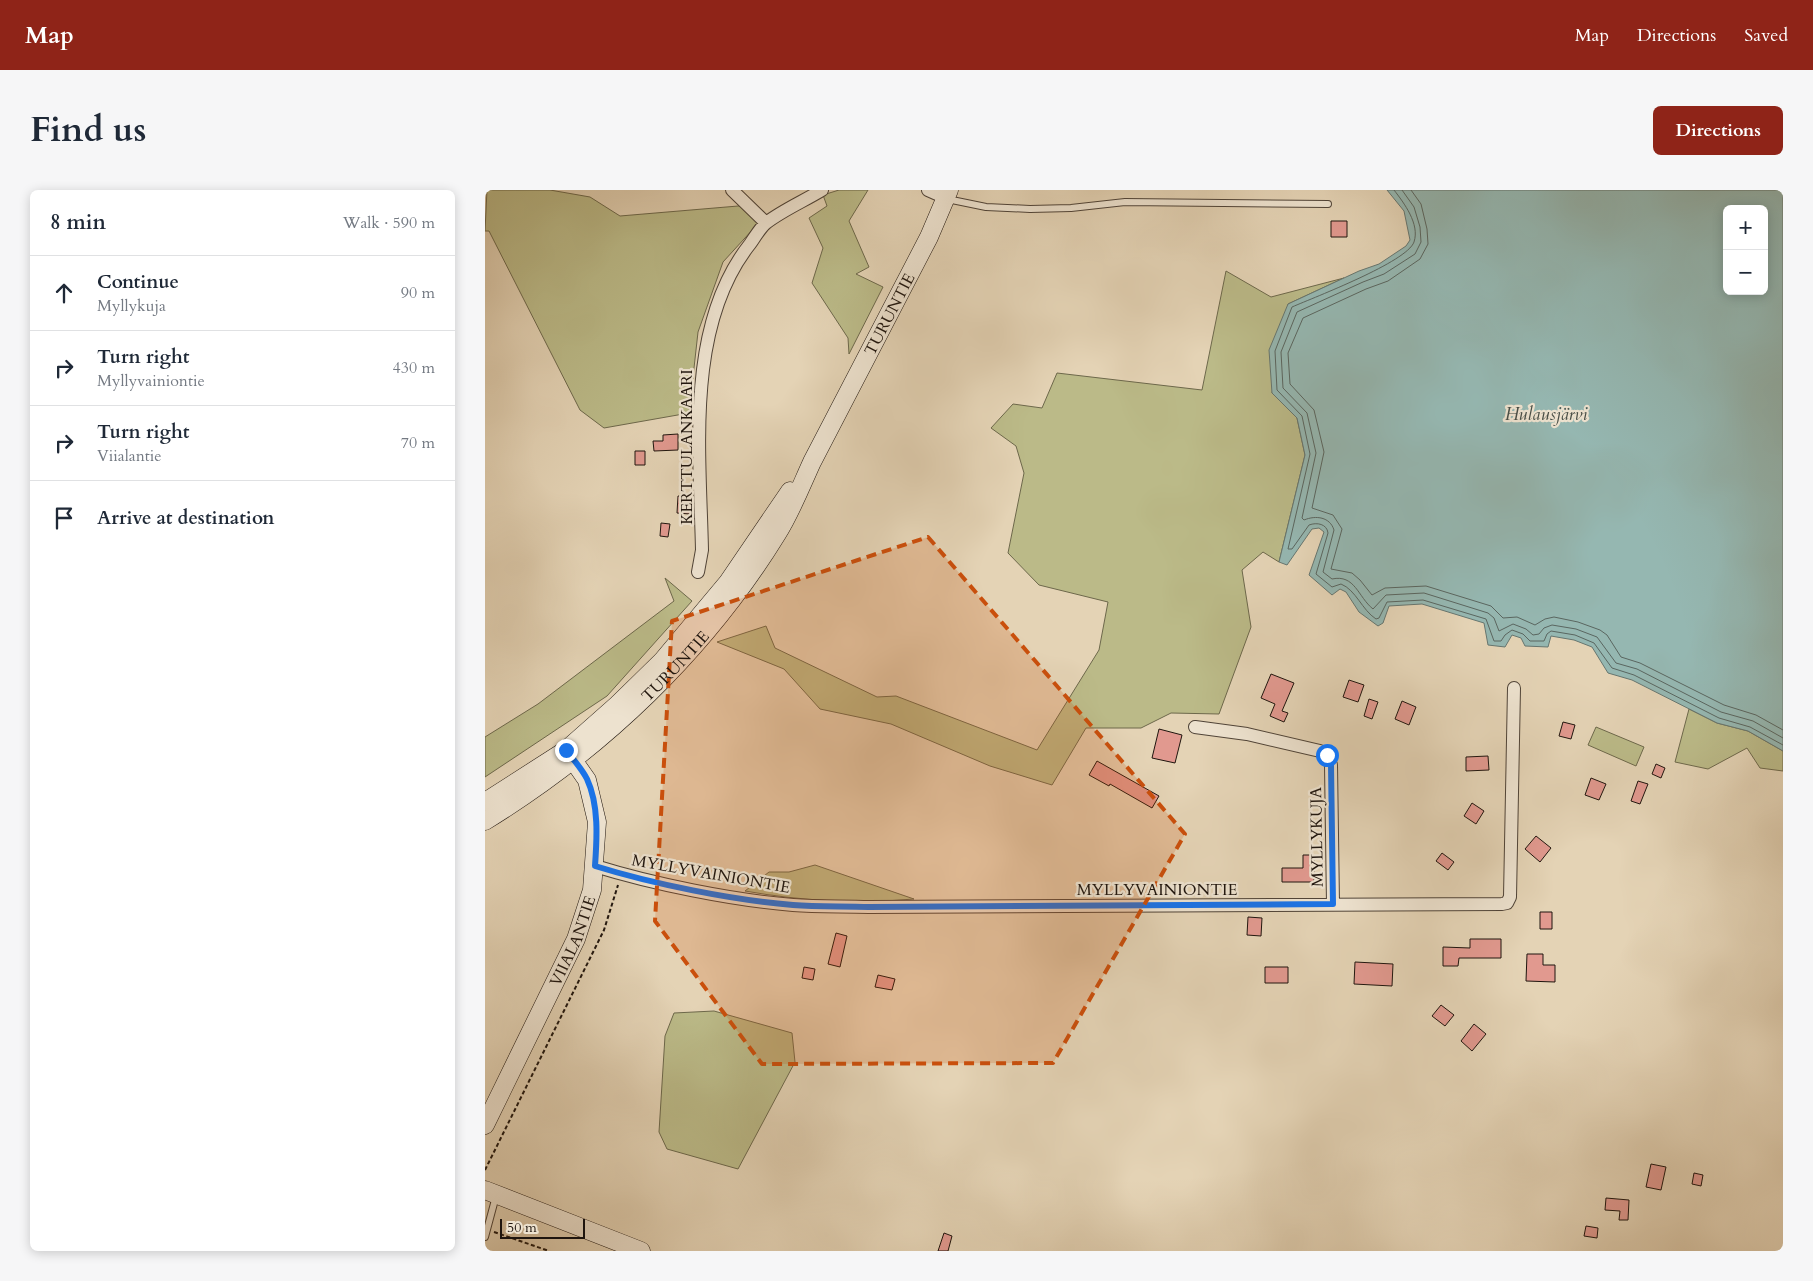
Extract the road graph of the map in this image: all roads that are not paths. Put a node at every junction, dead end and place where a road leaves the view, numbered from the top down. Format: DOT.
graph roads {
  1 [pos="732,190"];
  2 [pos="822,190"];
  3 [pos="928,190"];
  4 [pos="947,194"];
  5 [pos="1328,204"];
  6 [pos="766,223"];
  7 [pos="698,572"];
  8 [pos="1514,688"];
  9 [pos="1195,727"];
  10 [pos="570,755"];
  11 [pos="485,802"];
  12 [pos="485,821"];
  13 [pos="595,866"];
  14 [pos="1333,904"];
  15 [pos="485,1125"];
  16 [pos="491,1192"];
  17 [pos="485,1237"];
  18 [pos="641,1251"];
  1 -- 6 [label="street"];
  2 -- 6 [label="street, KERTTULANKAARI"];
  3 -- 4 [label="street"];
  4 -- 5 [label="lane"];
  4 -- 10 [label="main road, TURUNTIE"];
  6 -- 7 [label="street, KERTTULANKAARI"];
  8 -- 14 [label="street, MYLLYVAINIONTIE"];
  9 -- 14 [label="street, MYLLYKUJA"];
  10 -- 11 [label="main road, TURUNTIE"];
  10 -- 12 [label="main road, TURUNTIE"];
  10 -- 13 [label="main road, VIIALANTIE"];
  13 -- 14 [label="street, MYLLYVAINIONTIE"];
  13 -- 15 [label="main road, VIIALANTIE"];
  16 -- 17 [label="lane"];
  16 -- 18 [label="main road"];
}
